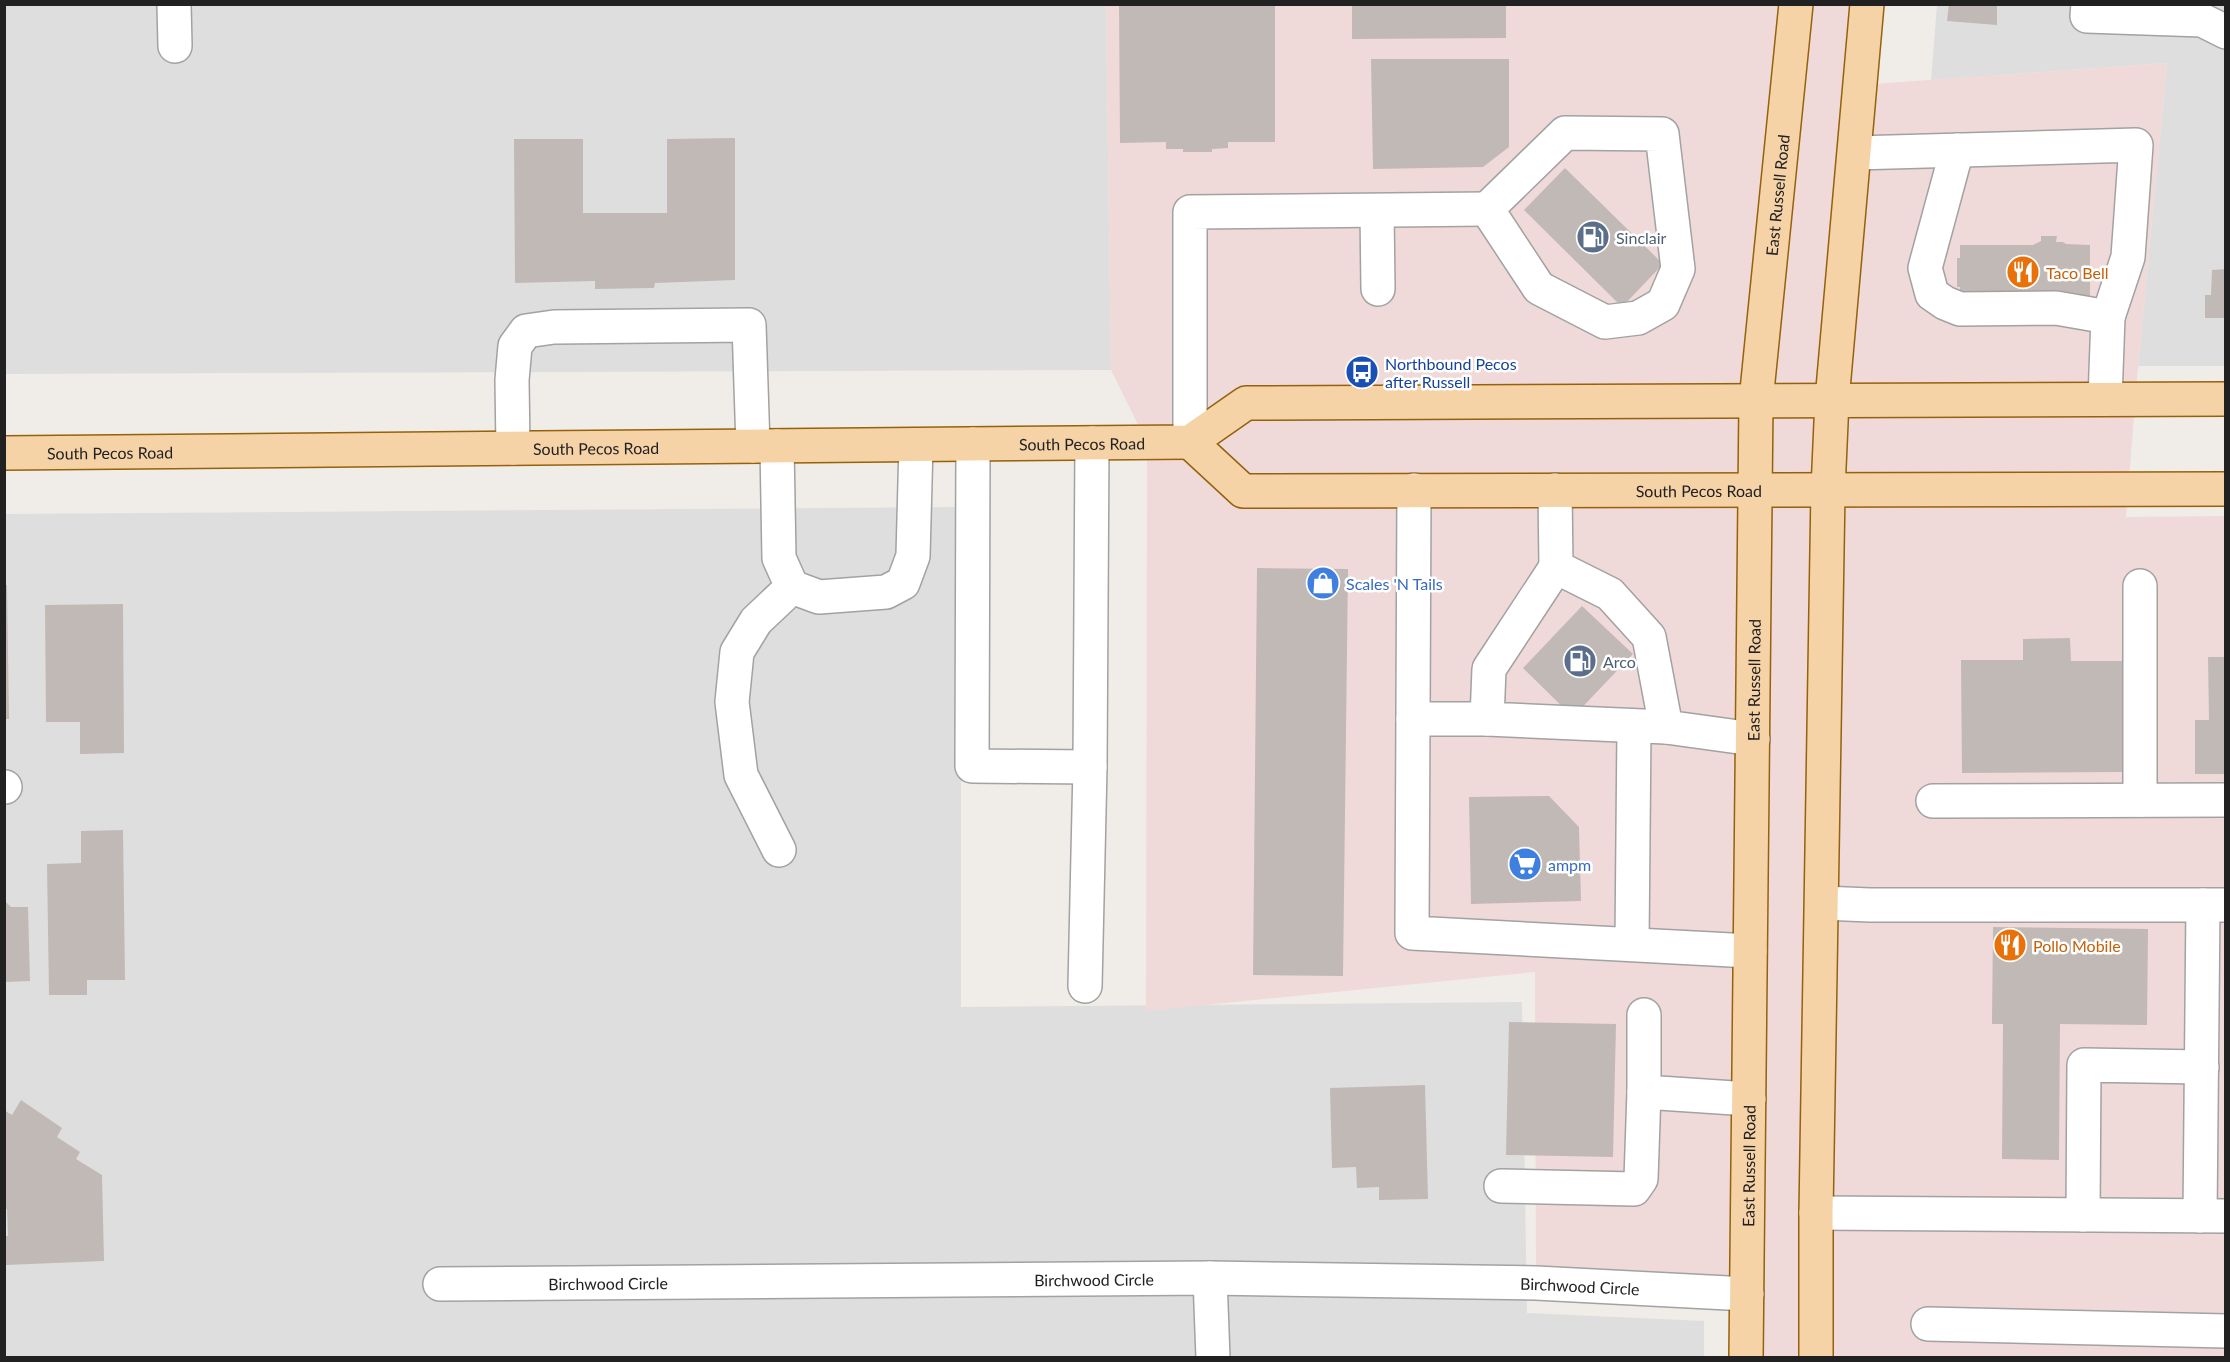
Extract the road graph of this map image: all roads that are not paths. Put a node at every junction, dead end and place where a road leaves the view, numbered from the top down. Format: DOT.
graph roads {
  1 [pos="174,4"];
  2 [pos="1796,4"];
  3 [pos="1867,4"];
  4 [pos="2088,4"];
  5 [pos="2226,32"];
  6 [pos="175,46"];
  7 [pos="1957,150"];
  8 [pos="1855,153"];
  9 [pos="1487,209"];
  10 [pos="1377,211"];
  11 [pos="1378,289"];
  12 [pos="2108,316"];
  13 [pos="2105,399"];
  14 [pos="2226,399"];
  15 [pos="1832,400"];
  16 [pos="1756,401"];
  17 [pos="1190,442"];
  18 [pos="1092,443"];
  19 [pos="973,444"];
  20 [pos="916,445"];
  21 [pos="765,446"];
  22 [pos="513,448"];
  23 [pos="4,453"];
  24 [pos="2226,489"];
  25 [pos="1414,490"];
  26 [pos="1555,490"];
  27 [pos="1828,490"];
  28 [pos="1755,491"];
  29 [pos="1556,567"];
  30 [pos="2140,586"];
  31 [pos="792,587"];
  32 [pos="1413,719"];
  33 [pos="1487,719"];
  34 [pos="1634,727"];
  35 [pos="1666,727"];
  36 [pos="1753,739"];
  37 [pos="1090,767"];
  38 [pos="2140,800"];
  39 [pos="2226,800"];
  40 [pos="1933,801"];
  41 [pos="779,850"];
  42 [pos="1822,903"];
  43 [pos="2214,905"];
  44 [pos="1632,944"];
  45 [pos="1750,951"];
  46 [pos="1085,986"];
  47 [pos="2214,1012"];
  48 [pos="1644,1015"];
  49 [pos="2202,1067"];
  50 [pos="1644,1092"];
  51 [pos="1749,1099"];
  52 [pos="2213,1117"];
  53 [pos="1501,1186"];
  54 [pos="1816,1213"];
  55 [pos="2083,1215"];
  56 [pos="2213,1216"];
  57 [pos="1210,1278"];
  58 [pos="440,1284"];
  59 [pos="1747,1294"];
  60 [pos="1928,1324"];
  61 [pos="2226,1331"];
  62 [pos="1213,1358"];
  63 [pos="1746,1358"];
  64 [pos="1816,1358"];
  1 -- 6 [label="street"];
  2 -- 16 [label="main road, East Russell Road"];
  3 -- 8 [label="main road"];
  4 -- 5 [label="street"];
  7 -- 8 [label="street"];
  7 -- 12 [label="street"];
  7 -- 12 [label="street"];
  8 -- 15 [label="main road"];
  9 -- 9 [label="street"];
  9 -- 10 [label="street"];
  10 -- 11 [label="street"];
  10 -- 17 [label="street"];
  12 -- 13 [label="street"];
  13 -- 14 [label="main road"];
  13 -- 15 [label="main road"];
  15 -- 16 [label="main road"];
  15 -- 27 [label="main road"];
  16 -- 17 [label="main road"];
  16 -- 28 [label="main road, East Russell Road"];
  17 -- 18 [label="main road, South Pecos Road"];
  17 -- 25 [label="main road, South Pecos Road"];
  18 -- 19 [label="main road, South Pecos Road"];
  18 -- 37 [label="street"];
  19 -- 20 [label="main road, South Pecos Road"];
  19 -- 37 [label="street"];
  20 -- 21 [label="main road, South Pecos Road"];
  20 -- 31 [label="street"];
  21 -- 22 [label="main road, South Pecos Road"];
  21 -- 22 [label="street"];
  21 -- 31 [label="street"];
  22 -- 23 [label="main road, South Pecos Road"];
  24 -- 27 [label="main road, South Pecos Road"];
  25 -- 26 [label="main road, South Pecos Road"];
  25 -- 32 [label="street"];
  26 -- 28 [label="main road, South Pecos Road"];
  26 -- 29 [label="street"];
  27 -- 28 [label="main road, South Pecos Road"];
  27 -- 42 [label="main road"];
  28 -- 36 [label="main road, East Russell Road"];
  29 -- 33 [label="street"];
  29 -- 35 [label="street"];
  30 -- 38 [label="street"];
  31 -- 41 [label="street"];
  32 -- 33 [label="street"];
  32 -- 44 [label="street"];
  33 -- 34 [label="street"];
  34 -- 35 [label="street"];
  34 -- 44 [label="street"];
  35 -- 36 [label="street"];
  36 -- 45 [label="main road, East Russell Road"];
  37 -- 46 [label="street"];
  38 -- 39 [label="street"];
  38 -- 40 [label="street"];
  42 -- 43 [label="street"];
  42 -- 54 [label="main road"];
  43 -- 47 [label="street"];
  44 -- 45 [label="street"];
  45 -- 51 [label="main road, East Russell Road"];
  47 -- 49 [label="street"];
  48 -- 50 [label="street"];
  49 -- 52 [label="street"];
  49 -- 55 [label="street"];
  50 -- 51 [label="street"];
  50 -- 53 [label="street"];
  51 -- 59 [label="main road, East Russell Road"];
  52 -- 56 [label="street"];
  54 -- 55 [label="street"];
  54 -- 64 [label="main road"];
  55 -- 56 [label="street"];
  57 -- 58 [label="street, Birchwood Circle"];
  57 -- 59 [label="street, Birchwood Circle"];
  57 -- 62 [label="street"];
  59 -- 63 [label="main road, East Russell Road"];
  60 -- 61 [label="street"];
}
